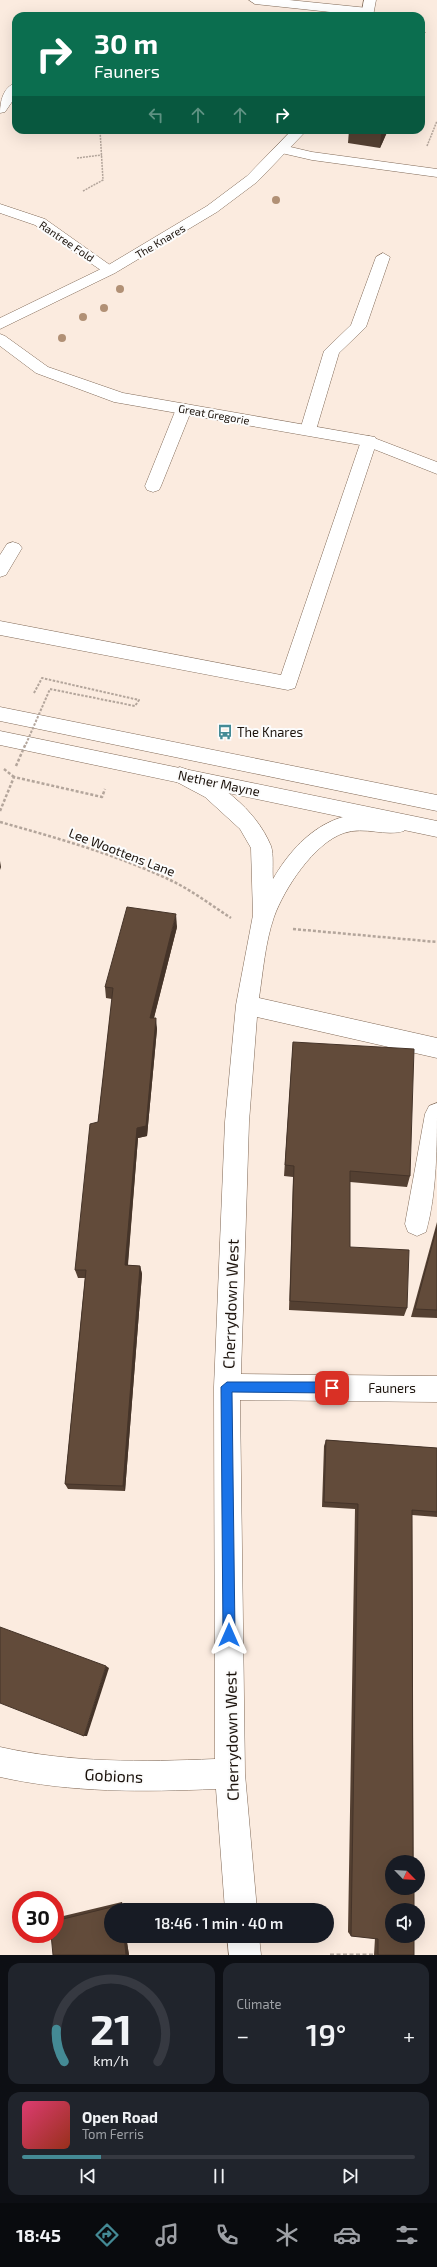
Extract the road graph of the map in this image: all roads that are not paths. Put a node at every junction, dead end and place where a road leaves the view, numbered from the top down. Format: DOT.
graph roads {
  1 [pos="255,0"];
  2 [pos="368,9"];
  3 [pos="12,95"];
  4 [pos="6,107"];
  5 [pos="296,134"];
  6 [pos="282,148"];
  7 [pos="437,173"];
  8 [pos="0,208"];
  9 [pos="383,257"];
  10 [pos="110,270"];
  11 [pos="0,324"];
  12 [pos="0,339"];
  13 [pos="184,409"];
  14 [pos="308,430"];
  15 [pos="369,441"];
  16 [pos="437,468"];
  17 [pos="153,486"];
  18 [pos="13,548"];
  19 [pos="0,571"];
  20 [pos="0,628"];
  21 [pos="0,714"];
  22 [pos="0,738"];
  23 [pos="180,774"];
  24 [pos="437,803"];
  25 [pos="433,828"];
  26 [pos="264,915"];
  27 [pos="247,1005"];
  28 [pos="437,1048"];
  29 [pos="437,1114"];
  30 [pos="417,1224"];
  31 [pos="227,1387"];
  32 [pos="437,1389"];
  33 [pos="0,1762"];
  34 [pos="230,1774"];
  35 [pos="240,1903"];
  36 [pos="244,1943"];
  37 [pos="245,1955"];
  1 -- 2 [label="street"];
  3 -- 4 [label="street"];
  5 -- 6 [label="street, The Knares"];
  6 -- 7 [label="street"];
  6 -- 10 [label="street, The Knares"];
  8 -- 10 [label="street, Rantree Fold"];
  9 -- 14 [label="street"];
  10 -- 11 [label="street, The Knares"];
  12 -- 13 [label="street, Great Gregorie"];
  13 -- 14 [label="street, Great Gregorie"];
  13 -- 17 [label="street"];
  14 -- 15 [label="street, Great Gregorie"];
  15 -- 16 [label="street, Great Gregorie"];
  15 -- 20 [label="street"];
  18 -- 19 [label="street"];
  21 -- 24 [label="street, Nether Mayne"];
  22 -- 23 [label="street, Nether Mayne"];
  23 -- 25 [label="street, Nether Mayne"];
  23 -- 26 [label="street, Cherrydown West"];
  25 -- 26 [label="street, Cherrydown West"];
  26 -- 27 [label="street, Cherrydown West"];
  27 -- 28 [label="street"];
  27 -- 31 [label="street, Cherrydown West"];
  29 -- 30 [label="street"];
  31 -- 32 [label="street, Fauners"];
  31 -- 34 [label="street, Cherrydown West"];
  33 -- 34 [label="street, Gobions"];
  34 -- 35 [label="street, Cherrydown West"];
  36 -- 37 [label="street"];
}
